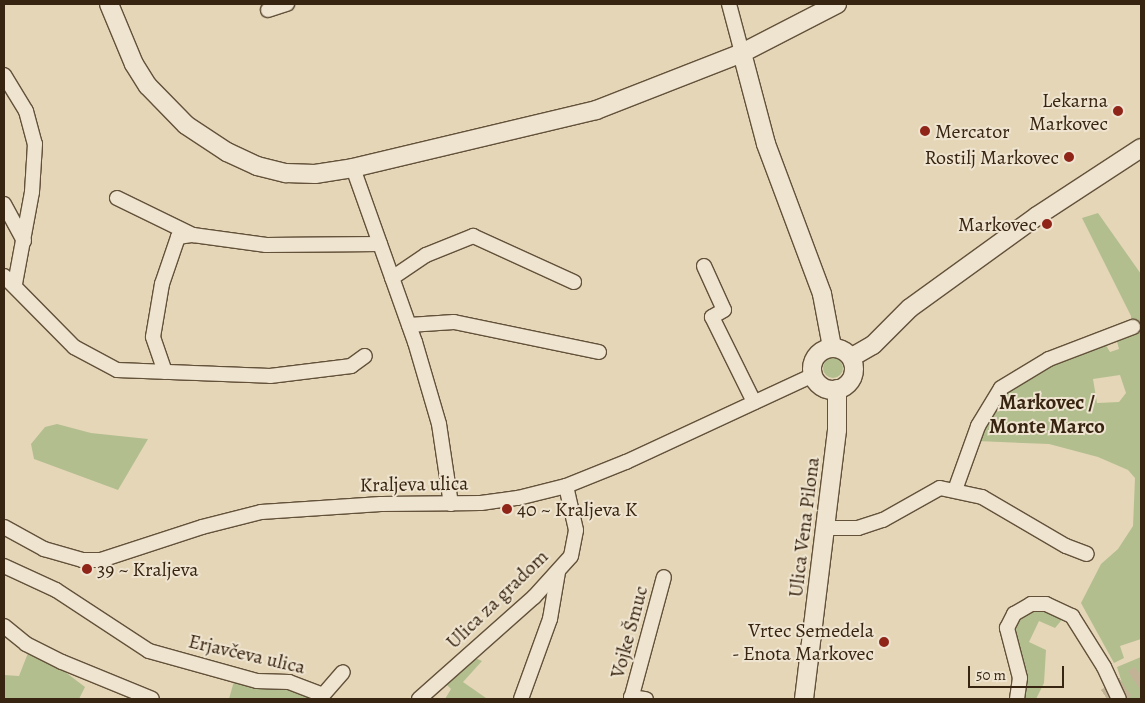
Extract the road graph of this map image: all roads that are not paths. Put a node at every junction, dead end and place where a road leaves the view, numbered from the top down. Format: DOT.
graph roads {
  1 [pos="109,4"];
  2 [pos="287,4"];
  3 [pos="729,4"];
  4 [pos="837,4"];
  5 [pos="268,10"];
  6 [pos="742,52"];
  7 [pos="4,75"];
  8 [pos="1141,148"];
  9 [pos="354,168"];
  10 [pos="117,198"];
  11 [pos="4,204"];
  12 [pos="193,235"];
  13 [pos="24,241"];
  14 [pos="380,244"];
  15 [pos="704,266"];
  16 [pos="392,278"];
  17 [pos="9,280"];
  18 [pos="574,282"];
  19 [pos="408,325"];
  20 [pos="1133,327"];
  21 [pos="832,347"];
  22 [pos="599,352"];
  23 [pos="365,356"];
  24 [pos="852,357"];
  25 [pos="165,372"];
  26 [pos="813,375"];
  27 [pos="837,389"];
  28 [pos="754,402"];
  29 [pos="566,486"];
  30 [pos="955,490"];
  31 [pos="451,504"];
  32 [pos="4,527"];
  33 [pos="825,528"];
  34 [pos="1088,554"];
  35 [pos="4,566"];
  36 [pos="558,571"];
  37 [pos="664,577"];
  38 [pos="4,626"];
  39 [pos="343,672"];
  40 [pos="631,698"];
  41 [pos="152,699"];
  42 [pos="419,699"];
  43 [pos="521,699"];
  44 [pos="646,699"];
  45 [pos="804,699"];
  46 [pos="1018,699"];
  47 [pos="1119,699"];
  1 -- 9 [label="street"];
  2 -- 5 [label="street"];
  3 -- 6 [label="street"];
  4 -- 6 [label="street"];
  6 -- 9 [label="street"];
  6 -- 21 [label="street"];
  7 -- 13 [label="street"];
  8 -- 24 [label="street"];
  9 -- 14 [label="street"];
  10 -- 12 [label="street"];
  11 -- 13 [label="street"];
  12 -- 14 [label="street"];
  12 -- 25 [label="street"];
  13 -- 17 [label="street"];
  14 -- 16 [label="street"];
  15 -- 28 [label="street"];
  16 -- 18 [label="street"];
  16 -- 19 [label="street"];
  17 -- 25 [label="street"];
  19 -- 22 [label="street"];
  19 -- 31 [label="street"];
  20 -- 30 [label="street"];
  21 -- 24 [label="street"];
  21 -- 26 [label="street"];
  23 -- 25 [label="street"];
  24 -- 27 [label="street"];
  26 -- 27 [label="street"];
  26 -- 28 [label="street, Kraljeva ulica"];
  27 -- 33 [label="street, Ulica Vena Pilona"];
  28 -- 29 [label="street, Kraljeva ulica"];
  29 -- 31 [label="street, Kraljeva ulica"];
  29 -- 36 [label="street, Ulica za gradom"];
  30 -- 33 [label="street"];
  30 -- 34 [label="street"];
  31 -- 32 [label="street, Kraljeva ulica"];
  33 -- 45 [label="street, Ulica Vena Pilona"];
  35 -- 39 [label="street, Erjavčeva ulica"];
  36 -- 42 [label="street, Ulica za gradom"];
  36 -- 43 [label="street"];
  37 -- 40 [label="street, Vojke Šmuc"];
  38 -- 41 [label="street"];
  40 -- 44 [label="street, Vojke Šmuc"];
  46 -- 47 [label="street"];
}
